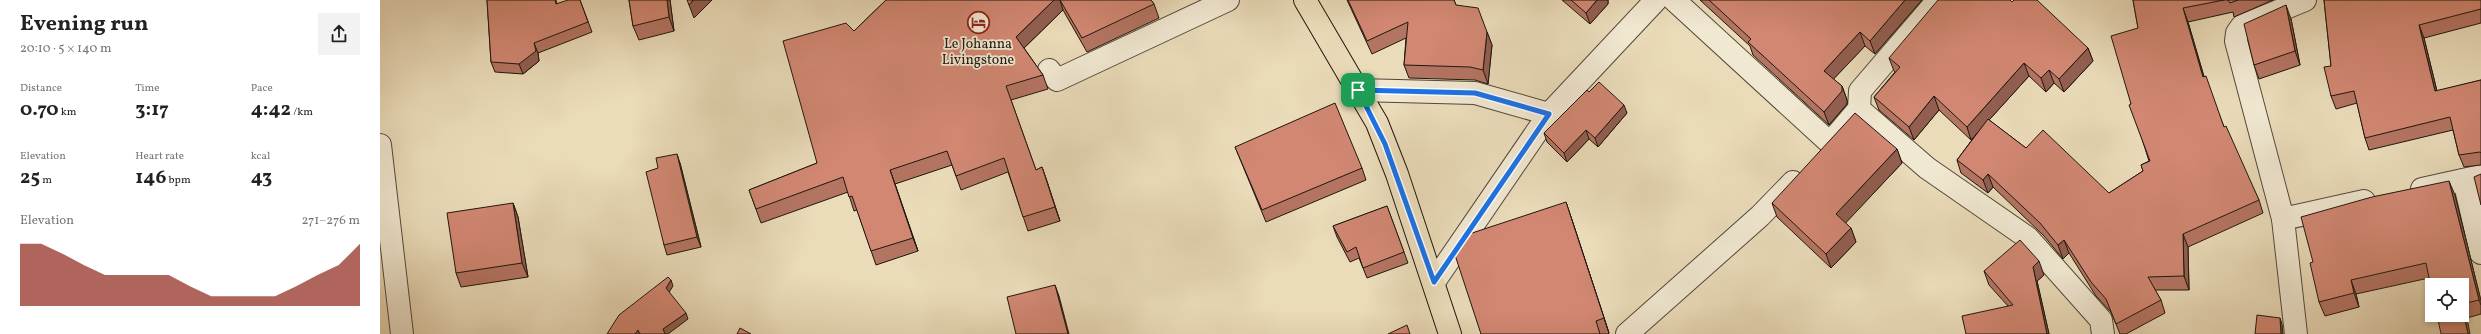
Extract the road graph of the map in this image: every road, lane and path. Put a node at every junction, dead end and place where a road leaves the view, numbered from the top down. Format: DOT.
graph roads {
  1 [pos="1228,0"];
  2 [pos="1305,0"];
  3 [pos="1656,0"];
  4 [pos="1674,0"];
  5 [pos="1938,0"];
  6 [pos="2305,0"];
  7 [pos="1049,70"];
  8 [pos="1358,90"];
  9 [pos="1859,109"];
  10 [pos="1549,114"];
  11 [pos="1830,143"];
  12 [pos="380,145"];
  13 [pos="2472,178"];
  14 [pos="2404,193"];
  15 [pos="2381,198"];
  16 [pos="2283,218"];
  17 [pos="2481,253"];
  18 [pos="1434,282"];
  19 [pos="402,334"];
  20 [pos="1450,334"];
  21 [pos="1627,334"];
  22 [pos="2103,334"];
  23 [pos="2296,334"];
  1 -- 7 [label="street"];
  2 -- 8 [label="main road"];
  3 -- 10 [label="street"];
  4 -- 11 [label="street"];
  5 -- 9 [label="street"];
  6 -- 16 [label="street"];
  8 -- 10 [label="street"];
  8 -- 18 [label="main road"];
  9 -- 11 [label="street"];
  9 -- 22 [label="street"];
  10 -- 18 [label="street"];
  11 -- 21 [label="street"];
  12 -- 19 [label="street"];
  13 -- 14 [label="street"];
  13 -- 17 [label="street"];
  15 -- 16 [label="street"];
  16 -- 23 [label="street"];
  18 -- 20 [label="main road"];
}
